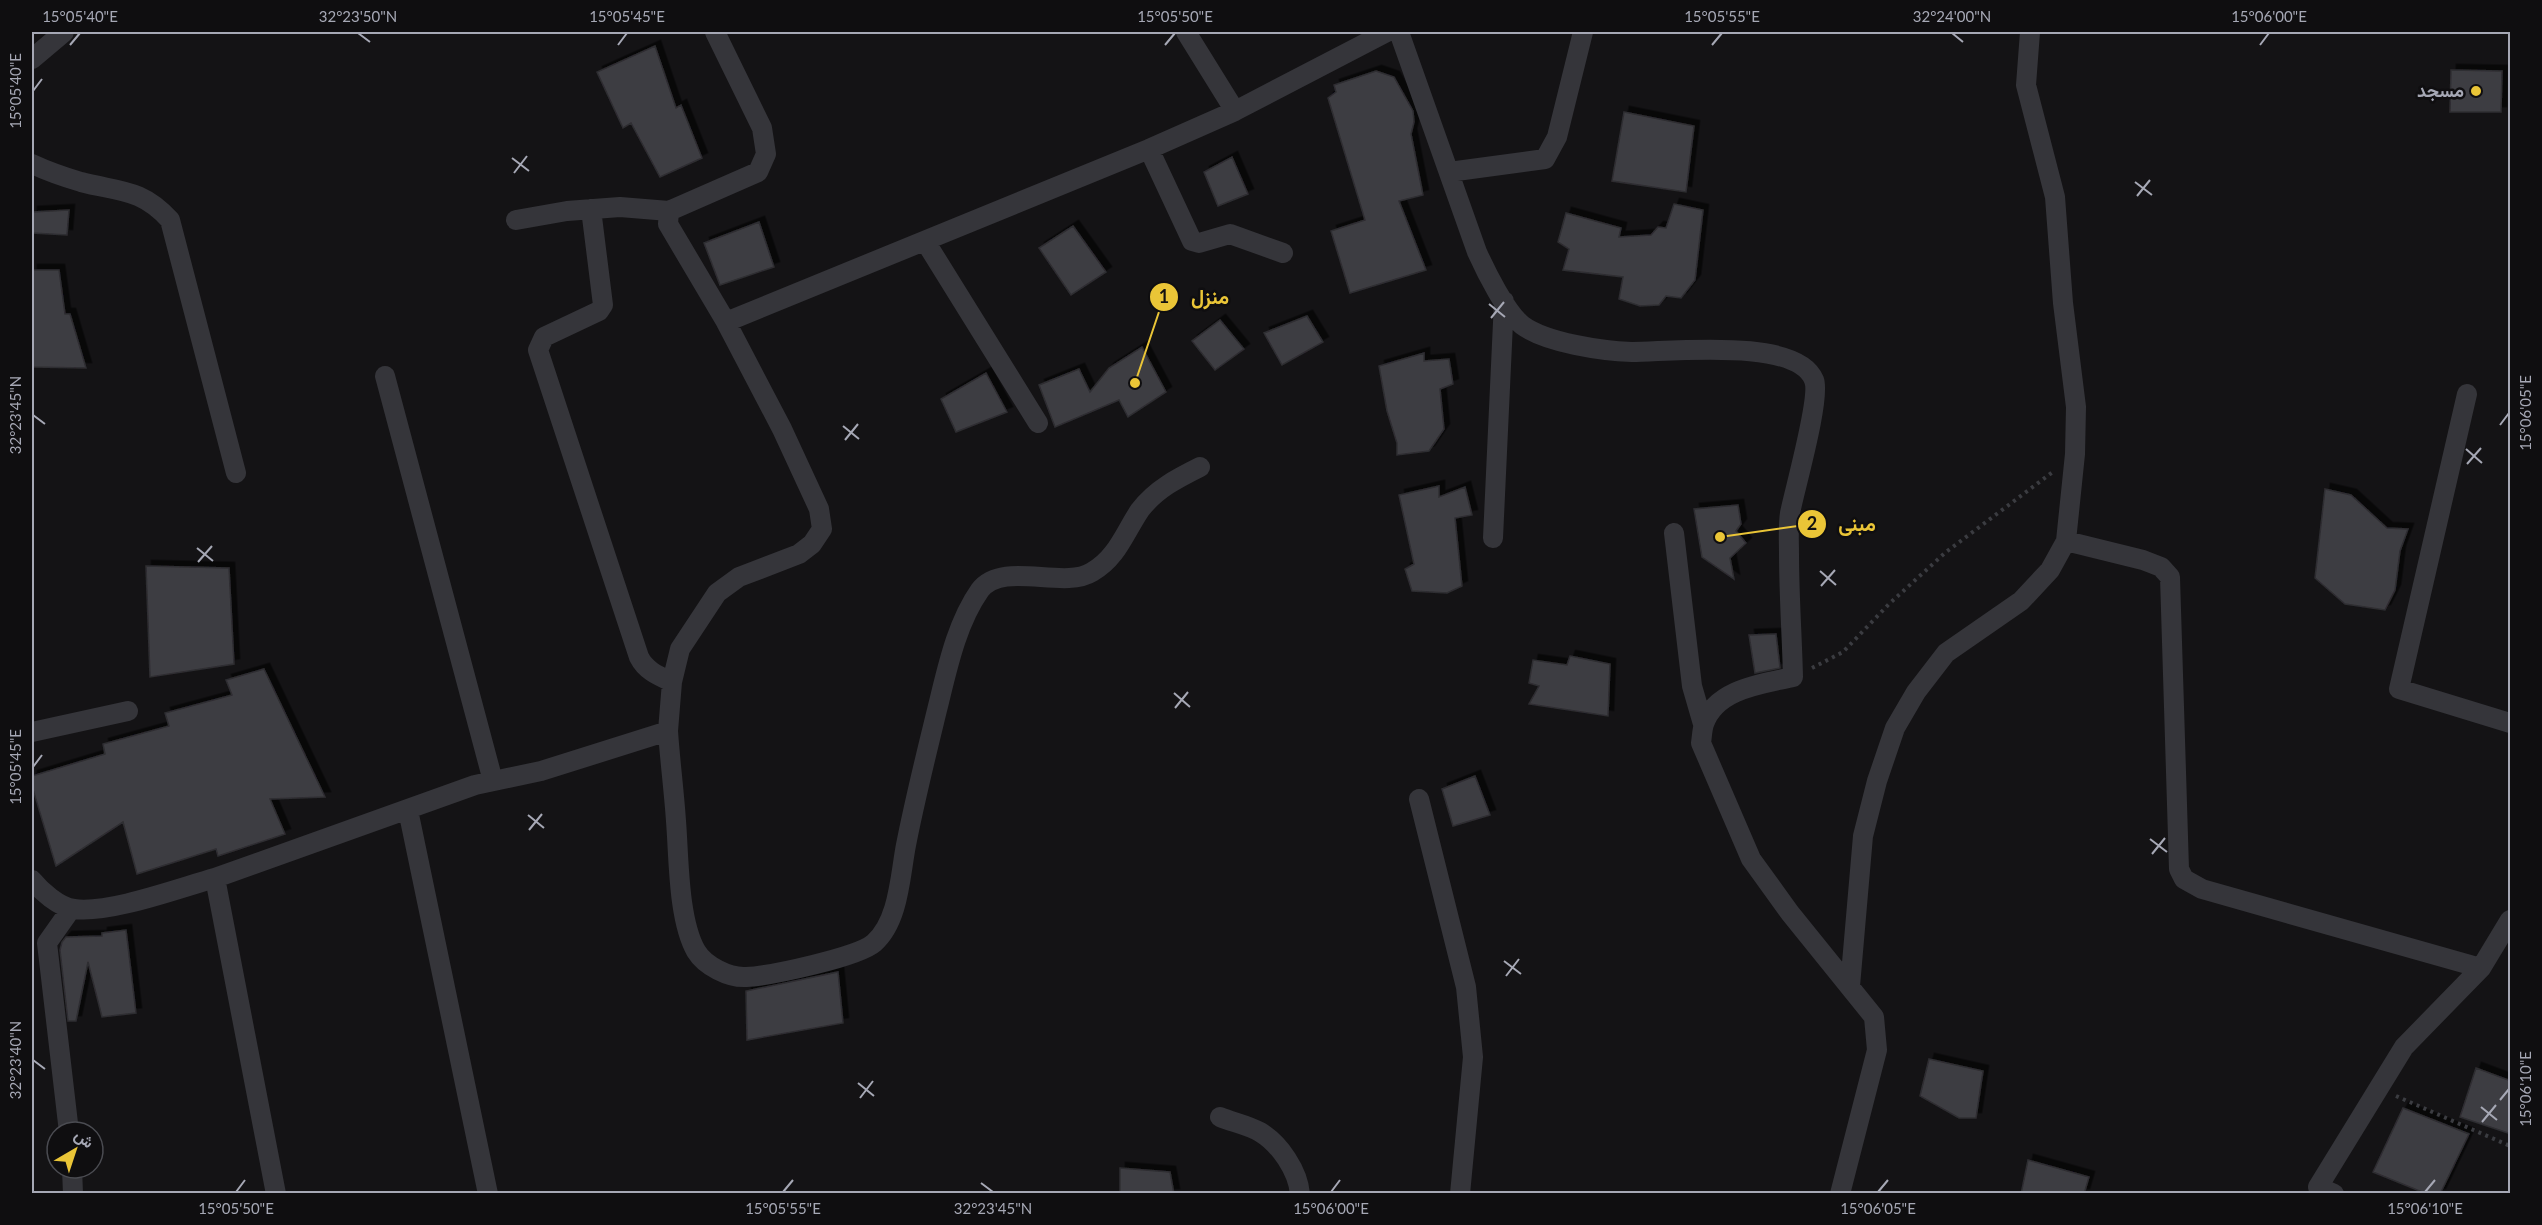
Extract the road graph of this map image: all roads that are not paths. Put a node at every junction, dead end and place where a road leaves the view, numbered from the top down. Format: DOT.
graph roads {
  1 [pos="64,32"];
  2 [pos="715,32"];
  3 [pos="1186,32"];
  4 [pos="1387,32"];
  5 [pos="1400,32"];
  6 [pos="1583,32"];
  7 [pos="2030,32"];
  8 [pos="32,59"];
  9 [pos="1235,111"];
  10 [pos="1149,149"];
  11 [pos="32,164"];
  12 [pos="1449,172"];
  13 [pos="591,208"];
  14 [pos="669,211"];
  15 [pos="516,220"];
  16 [pos="925,241"];
  17 [pos="1283,253"];
  18 [pos="1504,301"];
  19 [pos="726,322"];
  20 [pos="385,376"];
  21 [pos="2467,394"];
  22 [pos="1038,423"];
  23 [pos="1200,467"];
  24 [pos="236,473"];
  25 [pos="1674,533"];
  26 [pos="1493,538"];
  27 [pos="2066,541"];
  28 [pos="672,682"];
  29 [pos="128,711"];
  30 [pos="2511,723"];
  31 [pos="1703,724"];
  32 [pos="668,731"];
  33 [pos="32,732"];
  34 [pos="493,781"];
  35 [pos="1419,799"];
  36 [pos="408,810"];
  37 [pos="215,878"];
  38 [pos="32,880"];
  39 [pos="71,909"];
  40 [pos="2511,920"];
  41 [pos="2481,968"];
  42 [pos="1850,986"];
  43 [pos="1220,1117"];
  44 [pos="68,1120"];
  45 [pos="276,1194"];
  46 [pos="488,1194"];
  47 [pos="1300,1194"];
  48 [pos="1460,1194"];
  49 [pos="1840,1194"];
  50 [pos="2334,1194"];
  1 -- 8 [label="street"];
  2 -- 14 [label="street"];
  3 -- 9 [label="street"];
  4 -- 9 [label="street"];
  5 -- 12 [label="street"];
  6 -- 12 [label="street"];
  7 -- 27 [label="street"];
  9 -- 10 [label="street"];
  10 -- 16 [label="street"];
  10 -- 17 [label="street"];
  11 -- 24 [label="street"];
  12 -- 18 [label="street"];
  13 -- 14 [label="street"];
  13 -- 15 [label="street"];
  13 -- 28 [label="street"];
  14 -- 19 [label="street"];
  16 -- 19 [label="street"];
  16 -- 22 [label="street"];
  18 -- 26 [label="street"];
  18 -- 31 [label="street"];
  19 -- 28 [label="street"];
  20 -- 34 [label="street"];
  21 -- 30 [label="street"];
  23 -- 32 [label="street"];
  25 -- 31 [label="street"];
  27 -- 41 [label="street"];
  27 -- 42 [label="street"];
  28 -- 32 [label="street"];
  29 -- 33 [label="street"];
  31 -- 42 [label="street"];
  32 -- 34 [label="street"];
  34 -- 36 [label="street"];
  35 -- 48 [label="street"];
  36 -- 37 [label="street"];
  36 -- 46 [label="street"];
  37 -- 39 [label="street"];
  37 -- 45 [label="street"];
  38 -- 39 [label="street"];
  39 -- 44 [label="street"];
  40 -- 41 [label="street"];
  41 -- 50 [label="street"];
  42 -- 49 [label="street"];
  43 -- 47 [label="street"];
}
